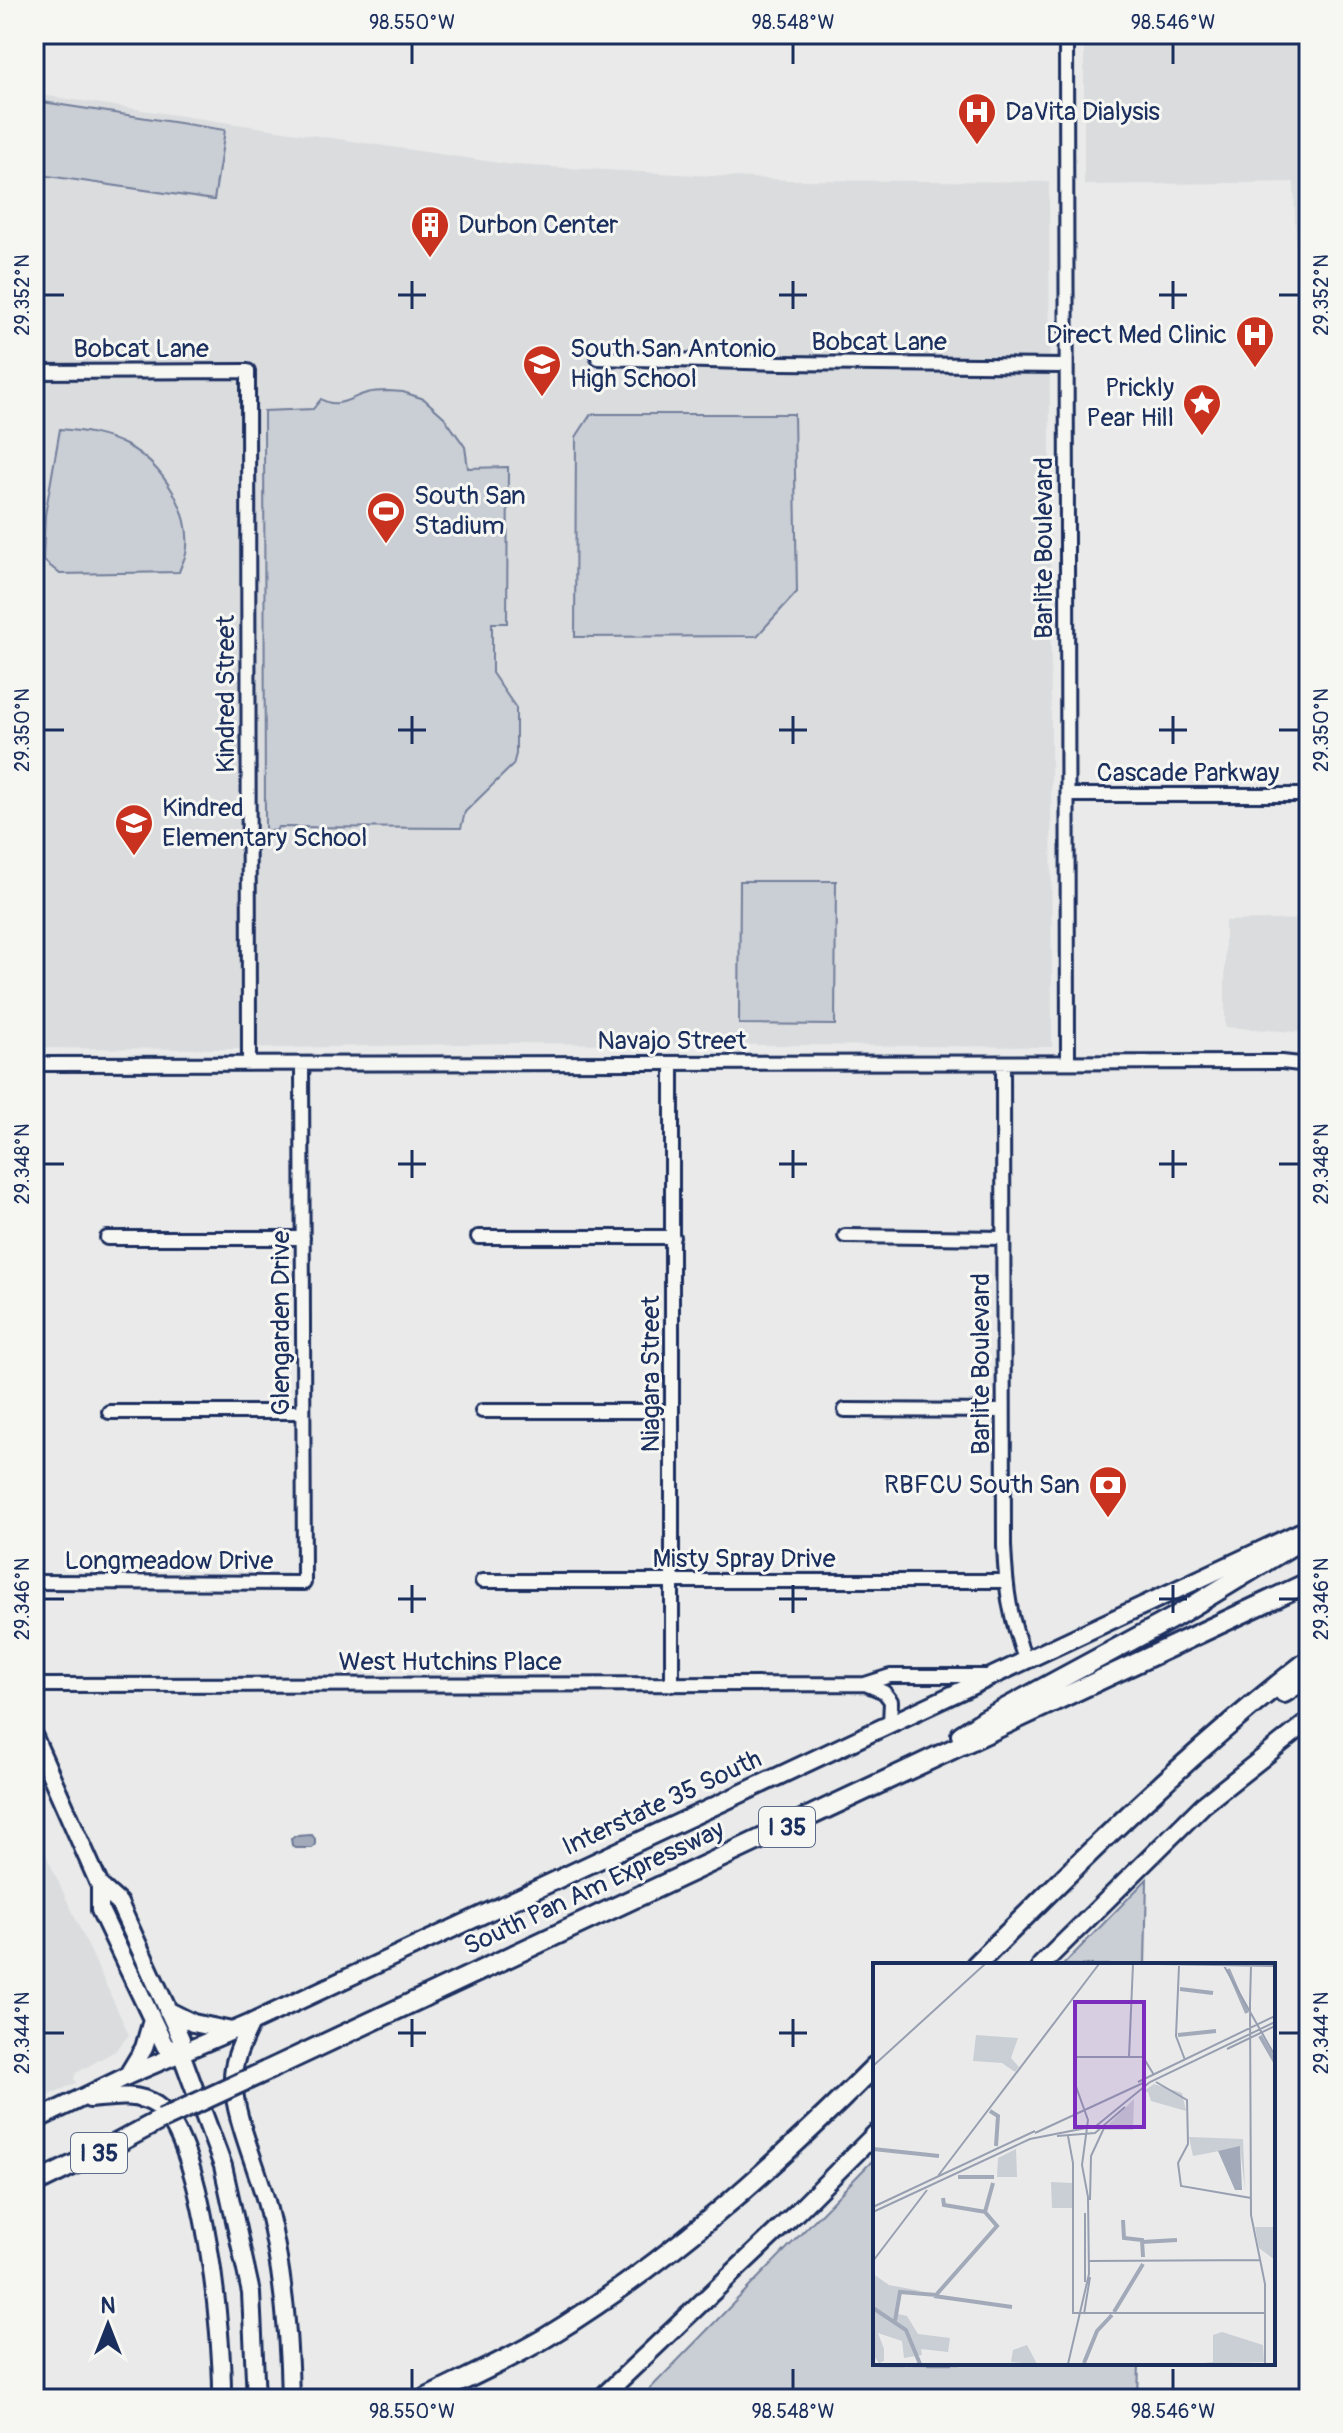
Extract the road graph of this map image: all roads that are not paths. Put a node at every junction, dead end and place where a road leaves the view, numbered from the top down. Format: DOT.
graph roads {
  1 [pos="1066,34"];
  2 [pos="598,358"];
  3 [pos="1065,366"];
  4 [pos="248,371"];
  5 [pos="34,372"];
  6 [pos="1068,795"];
  7 [pos="1309,795"];
  8 [pos="1068,1062"];
  9 [pos="672,1063"];
  10 [pos="1003,1063"];
  11 [pos="34,1064"];
  12 [pos="249,1064"];
  13 [pos="302,1064"];
  14 [pos="1309,1065"];
  15 [pos="845,1236"];
  16 [pos="478,1237"];
  17 [pos="673,1237"];
  18 [pos="107,1238"];
  19 [pos="303,1238"];
  20 [pos="1003,1238"];
  21 [pos="845,1410"];
  22 [pos="482,1411"];
  23 [pos="672,1411"];
  24 [pos="1003,1411"];
  25 [pos="109,1412"];
  26 [pos="302,1412"];
  27 [pos="1309,1528"];
  28 [pos="1309,1535"];
  29 [pos="482,1581"];
  30 [pos="1006,1581"];
  31 [pos="34,1582"];
  32 [pos="673,1582"];
  33 [pos="1309,1582"];
  34 [pos="304,1583"];
  35 [pos="1309,1660"];
  36 [pos="1026,1662"];
  37 [pos="992,1676"];
  38 [pos="1309,1677"];
  39 [pos="865,1684"];
  40 [pos="34,1685"];
  41 [pos="672,1685"];
  42 [pos="1309,1721"];
  43 [pos="890,1723"];
  44 [pos="34,1737"];
  45 [pos="1205,1745"];
  46 [pos="906,1771"];
  47 [pos="100,1886"];
  48 [pos="978,1963"];
  49 [pos="1043,1963"];
  50 [pos="167,2010"];
  51 [pos="152,2020"];
  52 [pos="251,2023"];
  53 [pos="234,2031"];
  54 [pos="181,2053"];
  55 [pos="873,2068"];
  56 [pos="127,2076"];
  57 [pos="80,2100"];
  58 [pos="162,2119"];
  59 [pos="34,2121"];
  60 [pos="873,2136"];
  61 [pos="34,2171"];
  62 [pos="34,2184"];
  63 [pos="605,2396"];
  64 [pos="222,2399"];
  65 [pos="256,2399"];
  66 [pos="290,2399"];
  67 [pos="425,2399"];
  1 -- 3 [label="street, Barlite Boulevard"];
  2 -- 3 [label="street, Bobcat Lane"];
  3 -- 6 [label="street, Barlite Boulevard"];
  4 -- 5 [label="street, Bobcat Lane"];
  4 -- 12 [label="street, Kindred Street"];
  6 -- 7 [label="street, Cascade Parkway"];
  6 -- 8 [label="street, Barlite Boulevard"];
  8 -- 10 [label="street, Navajo Street"];
  8 -- 14 [label="street, Navajo Street"];
  9 -- 10 [label="street, Navajo Street"];
  9 -- 13 [label="street, Navajo Street"];
  9 -- 17 [label="street, Niagara Street"];
  10 -- 20 [label="street, Barlite Boulevard"];
  11 -- 12 [label="street, Navajo Street"];
  12 -- 13 [label="street, Navajo Street"];
  13 -- 19 [label="street, Glengarden Drive"];
  15 -- 20 [label="street"];
  16 -- 17 [label="street"];
  17 -- 23 [label="street, Niagara Street"];
  18 -- 19 [label="street"];
  19 -- 26 [label="street, Glengarden Drive"];
  20 -- 24 [label="street, Barlite Boulevard"];
  21 -- 24 [label="street"];
  22 -- 23 [label="street"];
  23 -- 32 [label="street, Niagara Street"];
  24 -- 30 [label="street, Barlite Boulevard"];
  25 -- 26 [label="street"];
  26 -- 34 [label="street, Glengarden Drive"];
  27 -- 36 [label="main road, Interstate 35 South"];
  28 -- 46 [label="highway"];
  29 -- 32 [label="street, Misty Spray Drive"];
  30 -- 32 [label="street, Misty Spray Drive"];
  30 -- 36 [label="street, Barlite Boulevard"];
  31 -- 34 [label="street, Longmeadow Drive"];
  32 -- 41 [label="street, Niagara Street"];
  33 -- 46 [label="highway, South Pan Am Expressway / I 35"];
  35 -- 45 [label="highway"];
  36 -- 37 [label="main road, Interstate 35 South"];
  37 -- 39 [label="street, West Hutchins Place"];
  37 -- 43 [label="main road, Interstate 35 South"];
  38 -- 45 [label="highway"];
  39 -- 41 [label="street, West Hutchins Place"];
  39 -- 43 [label="street"];
  40 -- 41 [label="street, West Hutchins Place"];
  42 -- 49 [label="main road"];
  43 -- 52 [label="main road, Interstate 35 South"];
  44 -- 47 [label="main road"];
  45 -- 48 [label="highway"];
  46 -- 58 [label="highway, South Pan Am Expressway / I 35, bridge"];
  47 -- 50 [label="main road"];
  47 -- 51 [label="main road"];
  50 -- 53 [label="main road"];
  50 -- 54 [label="main road"];
  51 -- 54 [label="main road"];
  51 -- 56 [label="main road"];
  52 -- 53 [label="main road, Interstate 35 South"];
  52 -- 66 [label="main road"];
  53 -- 54 [label="main road, Interstate 35 South"];
  54 -- 56 [label="main road, Interstate 35 South"];
  54 -- 65 [label="main road"];
  55 -- 67 [label="highway"];
  56 -- 57 [label="main road, Interstate 35 South"];
  57 -- 59 [label="main road, Interstate 35 South"];
  57 -- 64 [label="main road"];
  58 -- 61 [label="highway"];
  58 -- 62 [label="highway, South Pan Am Expressway / I 35"];
  60 -- 63 [label="main road"];
}
